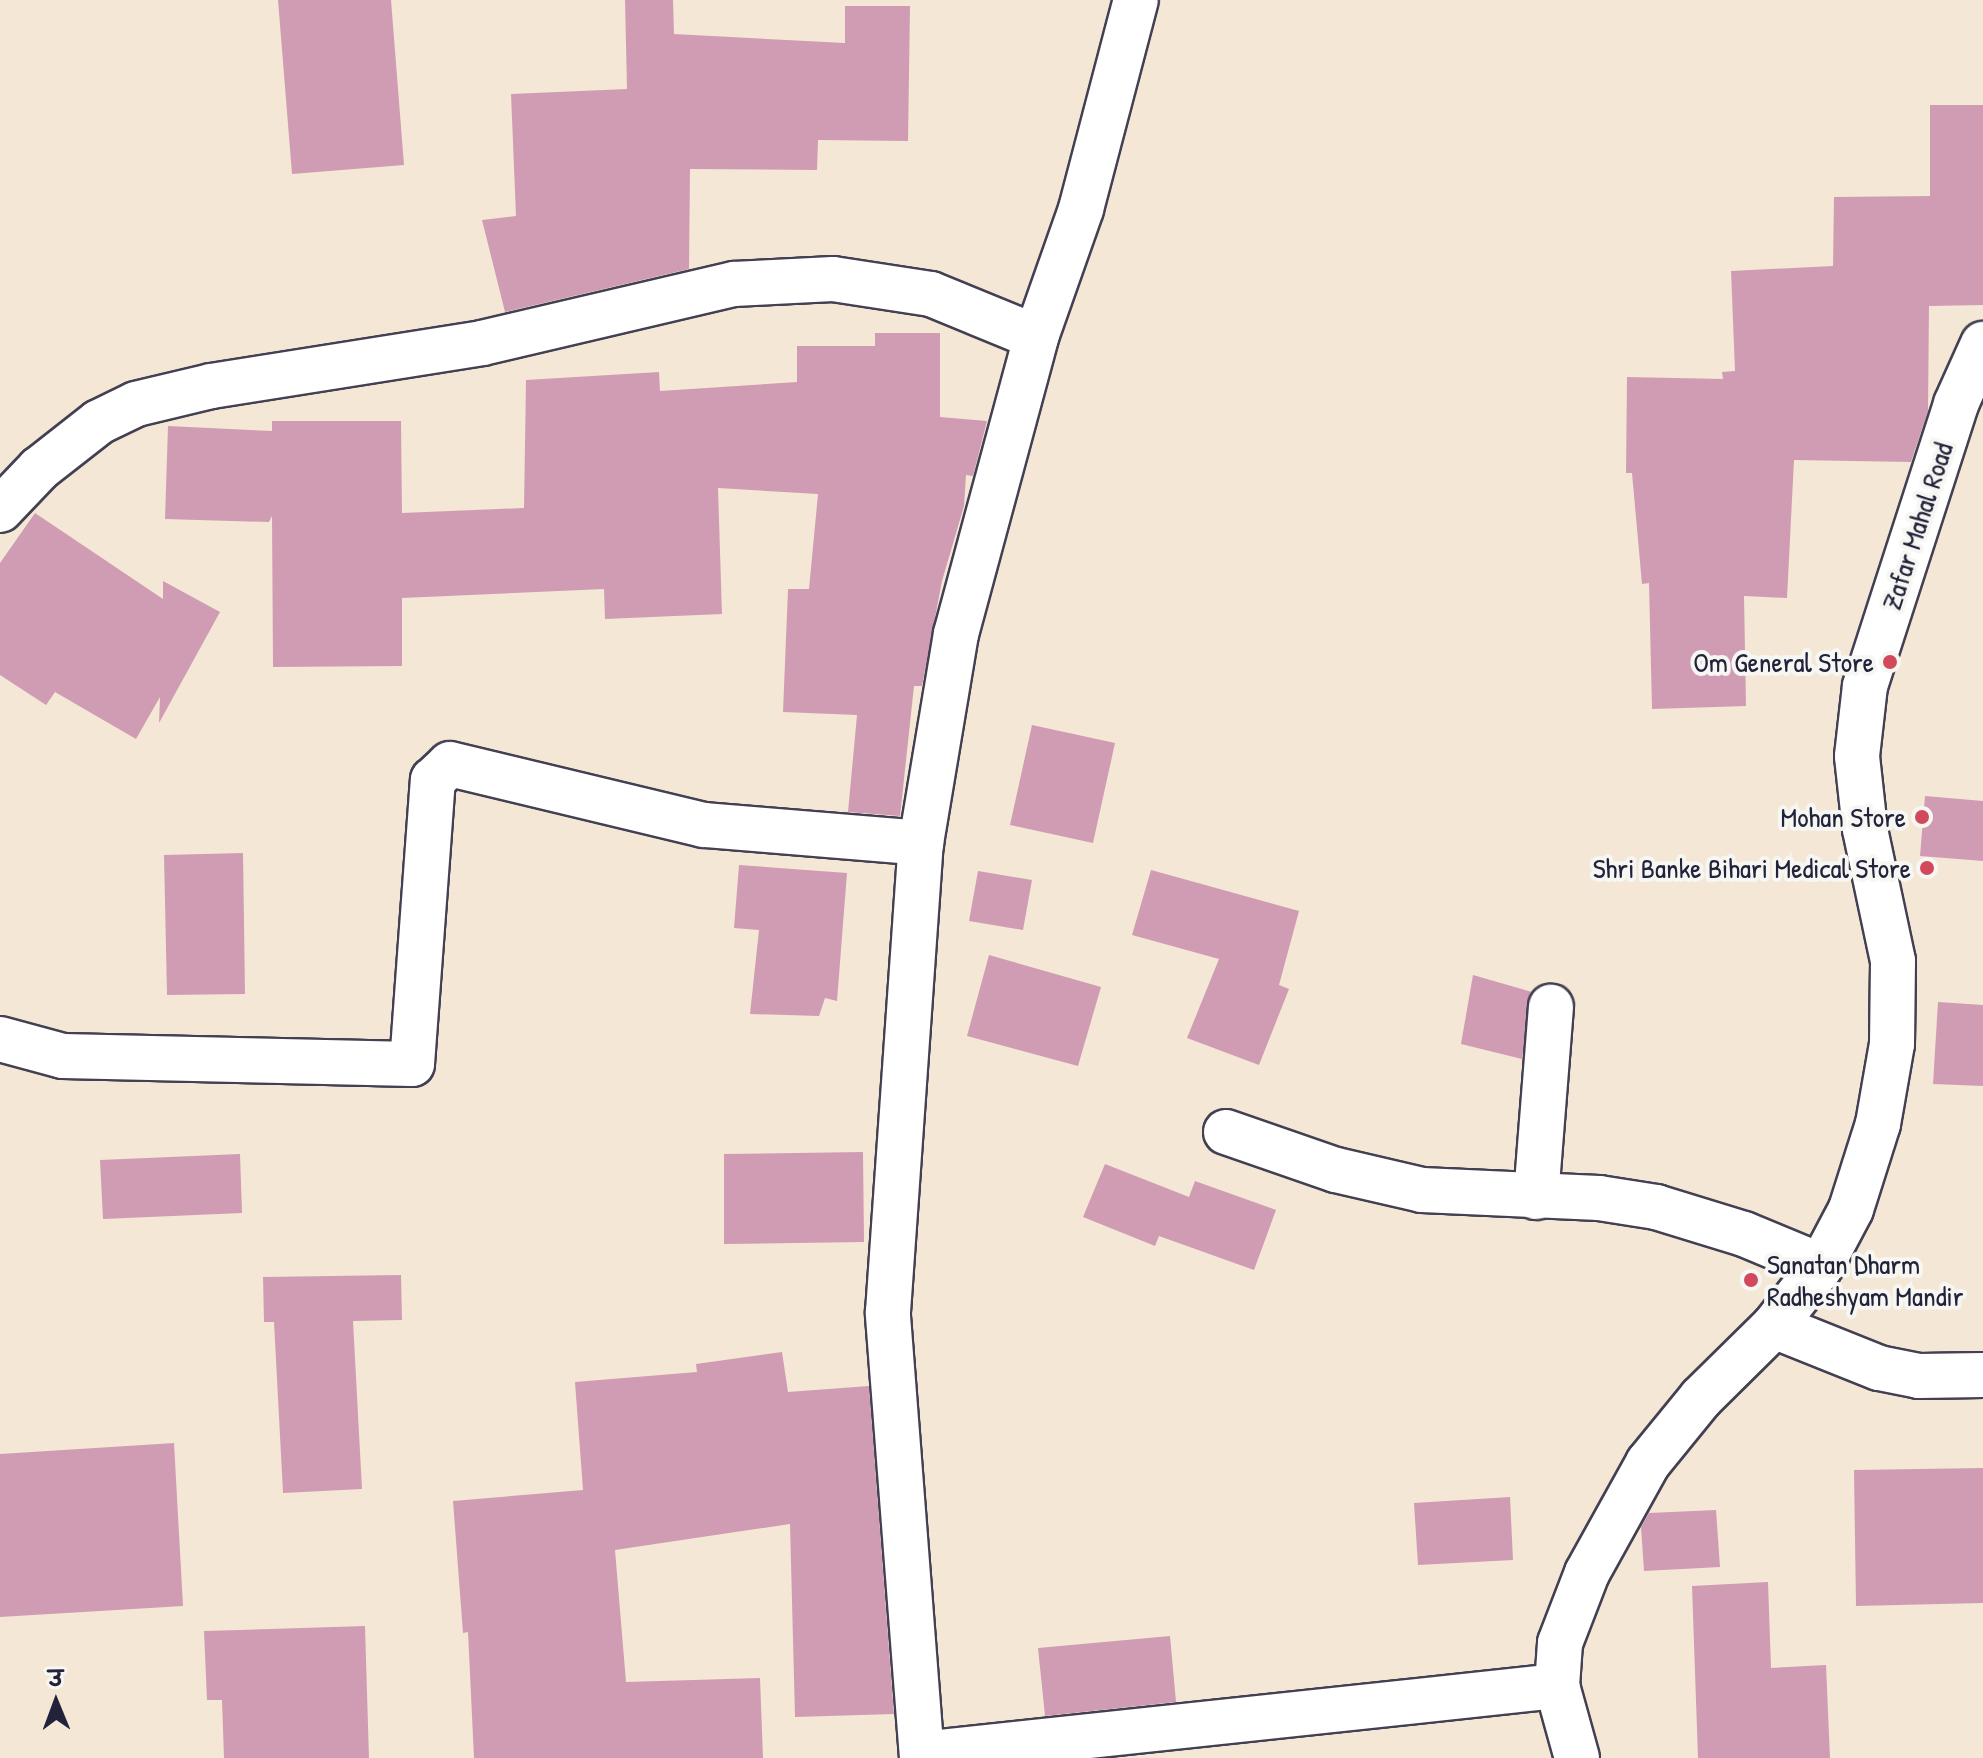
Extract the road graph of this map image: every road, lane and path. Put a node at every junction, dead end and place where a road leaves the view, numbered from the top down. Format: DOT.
graph roads {
  1 [pos="1136,0"];
  2 [pos="1036,337"];
  3 [pos="1983,344"];
  4 [pos="0,510"];
  5 [pos="921,843"];
  6 [pos="1551,1007"];
  7 [pos="0,1039"];
  8 [pos="1226,1132"];
  9 [pos="1536,1197"];
  10 [pos="1821,1266"];
  11 [pos="1774,1326"];
  12 [pos="1983,1375"];
  13 [pos="1557,1686"];
  14 [pos="922,1756"];
  15 [pos="1577,1758"];
  1 -- 2 [label="street"];
  2 -- 4 [label="street"];
  2 -- 5 [label="street"];
  3 -- 10 [label="street, Zafar Mahal Road"];
  5 -- 7 [label="street"];
  5 -- 14 [label="street"];
  6 -- 9 [label="street"];
  8 -- 9 [label="street"];
  9 -- 10 [label="street"];
  10 -- 11 [label="street, Zafar Mahal Road"];
  11 -- 12 [label="street"];
  11 -- 13 [label="street, Zafar Mahal Road"];
  13 -- 14 [label="street"];
  13 -- 15 [label="street, Zafar Mahal Road"];
}
